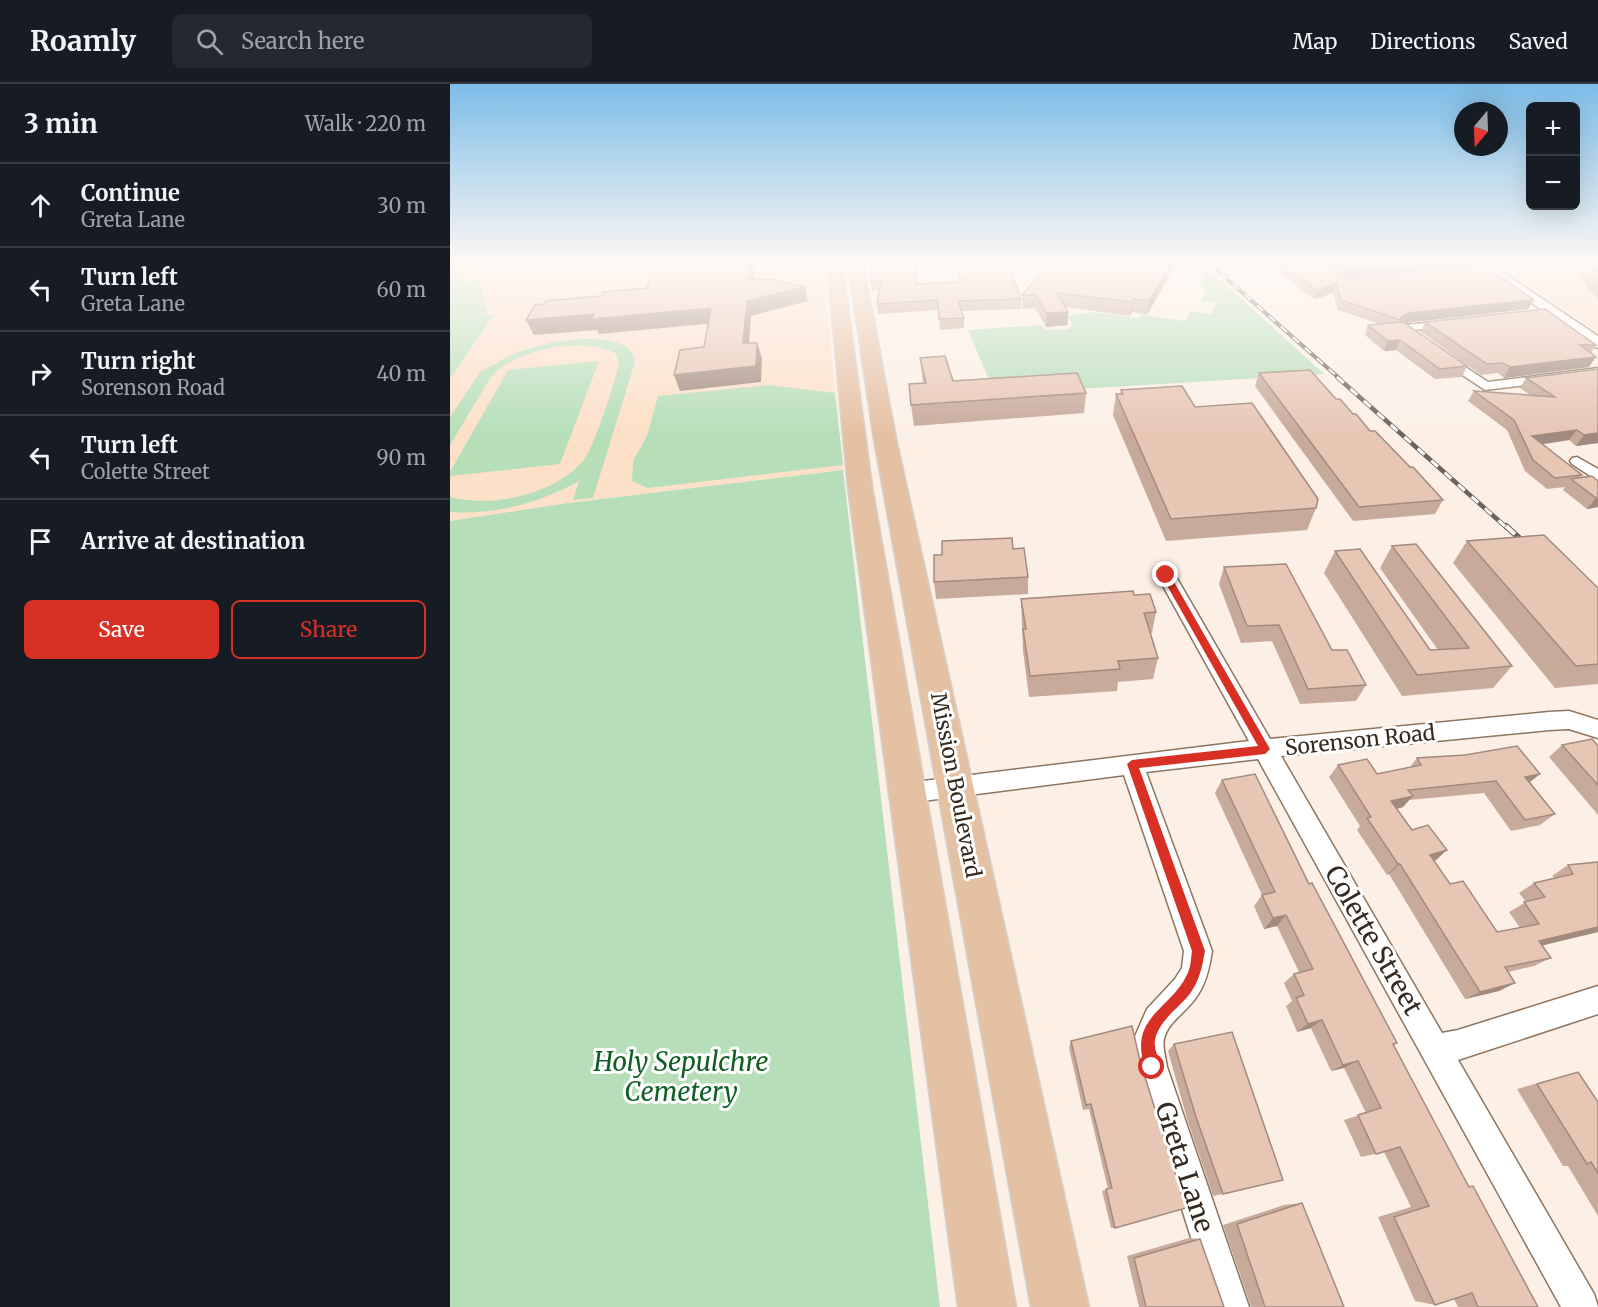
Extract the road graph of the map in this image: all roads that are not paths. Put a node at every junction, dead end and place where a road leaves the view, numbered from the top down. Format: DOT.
graph roads {
  1 [pos="840,320"];
  2 [pos="865,320"];
  3 [pos="1559,320"];
  4 [pos="1461,322"];
  5 [pos="1598,343"];
  6 [pos="1598,372"];
  7 [pos="850,406"];
  8 [pos="885,439"];
  9 [pos="1598,458"];
  10 [pos="1598,476"];
  11 [pos="1166,575"];
  12 [pos="1598,729"];
  13 [pos="1265,749"];
  14 [pos="1132,764"];
  15 [pos="957,785"];
  16 [pos="907,794"];
  17 [pos="1598,1000"];
  18 [pos="1436,1049"];
  19 [pos="987,1307"];
  20 [pos="1060,1307"];
  21 [pos="1230,1307"];
  22 [pos="1581,1307"];
  1 -- 7 [label="main road"];
  2 -- 8 [label="main road, Mission Boulevard"];
  3 -- 5 [label="street"];
  4 -- 6 [label="street"];
  7 -- 8 [label="main road"];
  7 -- 16 [label="main road"];
  8 -- 15 [label="main road, Mission Boulevard"];
  9 -- 10 [label="street"];
  11 -- 13 [label="street, Colette Street"];
  12 -- 13 [label="street, Sorenson Road"];
  13 -- 14 [label="street, Sorenson Road"];
  13 -- 18 [label="street, Colette Street"];
  14 -- 15 [label="street, Sorenson Road"];
  14 -- 21 [label="street, Greta Lane"];
  15 -- 16 [label="street, Sorenson Road"];
  15 -- 20 [label="main road, Mission Boulevard"];
  16 -- 19 [label="main road"];
  17 -- 18 [label="street"];
  18 -- 22 [label="street, Colette Street"];
}
